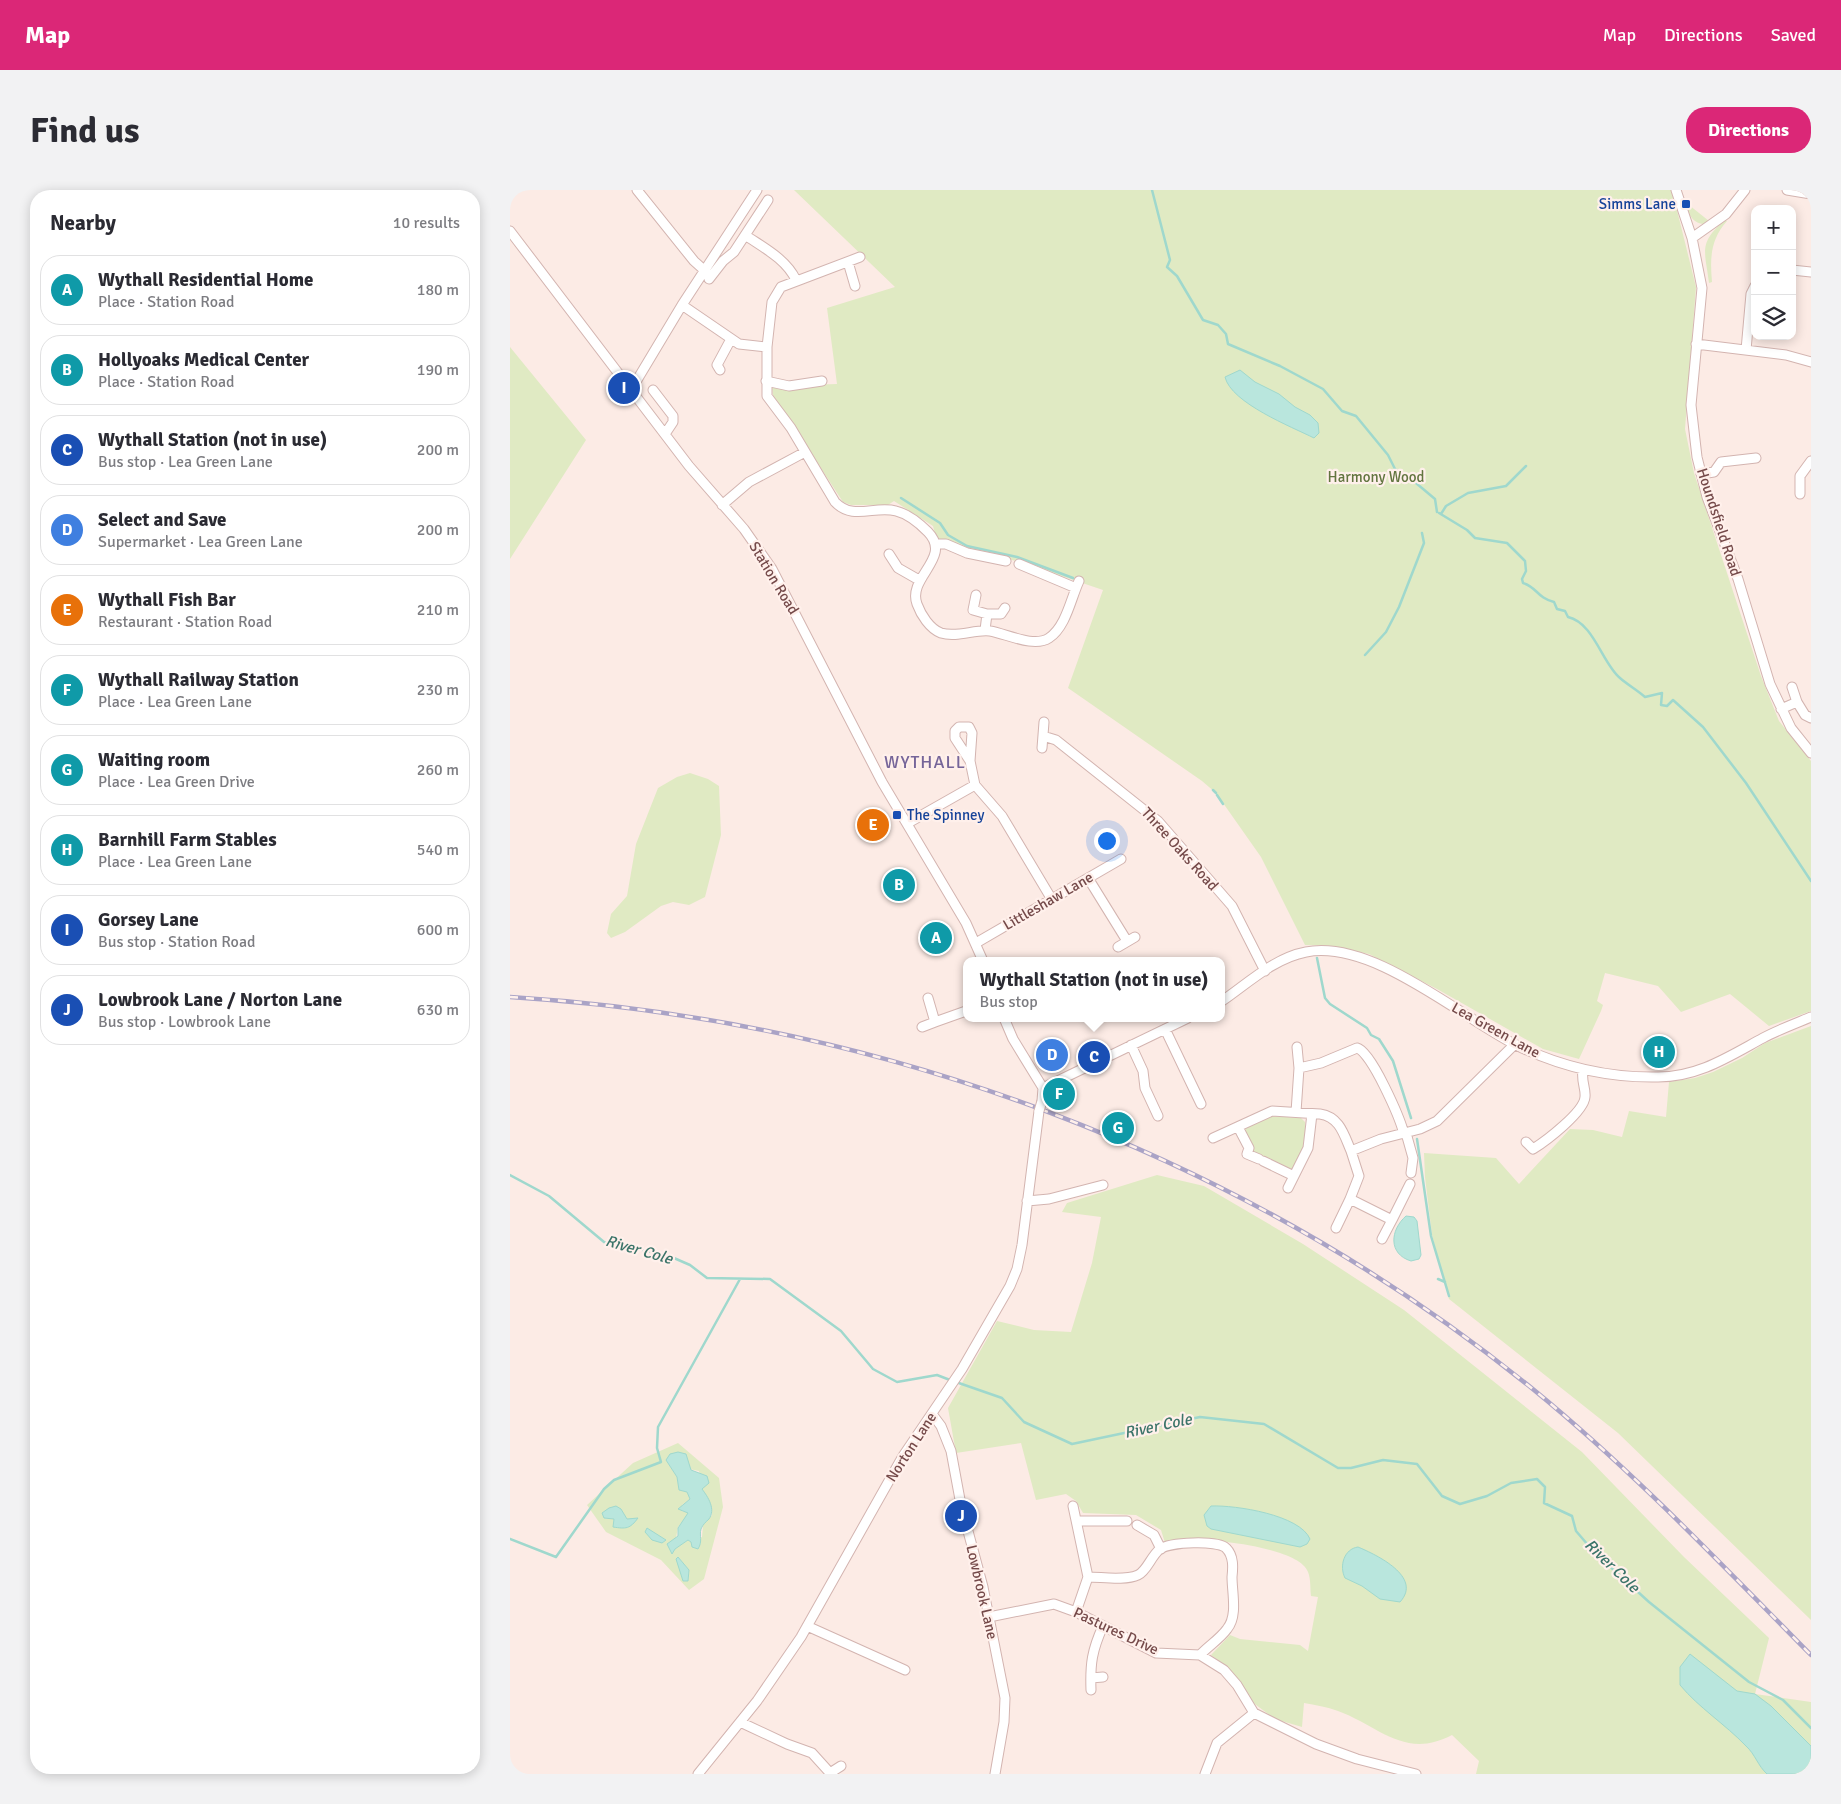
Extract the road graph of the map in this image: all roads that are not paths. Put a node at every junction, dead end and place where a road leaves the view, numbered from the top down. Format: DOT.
graph roads {
  1 [pos="637,190"];
  2 [pos="757,190"];
  3 [pos="1676,190"];
  4 [pos="1745,190"];
  5 [pos="1787,190"];
  6 [pos="1811,194"];
  7 [pos="768,200"];
  8 [pos="510,231"];
  9 [pos="745,235"];
  10 [pos="1692,238"];
  11 [pos="860,257"];
  12 [pos="848,262"];
  13 [pos="1796,270"];
  14 [pos="1811,272"];
  15 [pos="706,274"];
  16 [pos="796,280"];
  17 [pos="854,286"];
  18 [pos="1751,294"];
  19 [pos="682,305"];
  20 [pos="731,339"];
  21 [pos="1696,344"];
  22 [pos="767,347"];
  23 [pos="1746,350"];
  24 [pos="1811,362"];
  25 [pos="720,370"];
  26 [pos="766,381"];
  27 [pos="822,381"];
  28 [pos="631,390"];
  29 [pos="653,390"];
  30 [pos="665,434"];
  31 [pos="805,452"];
  32 [pos="1756,458"];
  33 [pos="1811,461"];
  34 [pos="1701,474"];
  35 [pos="1800,494"];
  36 [pos="722,505"];
  37 [pos="935,544"];
  38 [pos="888,554"];
  39 [pos="1006,561"];
  40 [pos="1019,564"];
  41 [pos="919,580"];
  42 [pos="976,595"];
  43 [pos="1006,608"];
  44 [pos="987,614"];
  45 [pos="985,630"];
  46 [pos="1792,687"];
  47 [pos="1797,702"];
  48 [pos="1781,710"];
  49 [pos="1811,718"];
  50 [pos="1044,722"];
  51 [pos="1043,736"];
  52 [pos="1042,748"];
  53 [pos="1811,753"];
  54 [pos="970,761"];
  55 [pos="975,785"];
  56 [pos="908,823"];
  57 [pos="1122,859"];
  58 [pos="1088,878"];
  59 [pos="1051,898"];
  60 [pos="976,943"];
  61 [pos="1118,947"];
  62 [pos="981,957"];
  63 [pos="1265,971"];
  64 [pos="928,998"];
  65 [pos="1225,1000"];
  66 [pos="963,1012"];
  67 [pos="1811,1017"];
  68 [pos="935,1022"];
  69 [pos="1006,1022"];
  70 [pos="1180,1022"];
  71 [pos="922,1027"];
  72 [pos="1165,1029"];
  73 [pos="1515,1044"];
  74 [pos="1131,1046"];
  75 [pos="1297,1047"];
  76 [pos="1300,1068"];
  77 [pos="1583,1070"];
  78 [pos="1043,1088"];
  79 [pos="1201,1104"];
  80 [pos="1296,1112"];
  81 [pos="1312,1114"];
  82 [pos="1158,1116"];
  83 [pos="1238,1127"];
  84 [pos="1405,1133"];
  85 [pos="1213,1138"];
  86 [pos="1526,1142"];
  87 [pos="1351,1152"];
  88 [pos="1411,1173"];
  89 [pos="1294,1176"];
  90 [pos="1410,1184"];
  91 [pos="1103,1186"];
  92 [pos="1288,1188"];
  93 [pos="1350,1199"];
  94 [pos="1027,1201"];
  95 [pos="1392,1220"];
  96 [pos="1336,1228"];
  97 [pos="1382,1239"];
  98 [pos="932,1414"];
  99 [pos="1074,1506"];
  100 [pos="1077,1521"];
  101 [pos="1127,1521"];
  102 [pos="1137,1525"];
  103 [pos="1161,1549"];
  104 [pos="1088,1577"];
  105 [pos="1076,1612"];
  106 [pos="989,1617"];
  107 [pos="807,1626"];
  108 [pos="1103,1626"];
  109 [pos="1200,1656"];
  110 [pos="905,1670"];
  111 [pos="1103,1677"];
  112 [pos="1090,1678"];
  113 [pos="1091,1690"];
  114 [pos="1254,1713"];
  115 [pos="740,1722"];
  116 [pos="841,1766"];
  117 [pos="831,1773"];
  118 [pos="698,1774"];
  119 [pos="995,1774"];
  120 [pos="1205,1774"];
  121 [pos="1416,1774"];
  1 -- 15 [label="street"];
  2 -- 15 [label="street"];
  3 -- 10 [label="street, Houndsfield Road"];
  4 -- 10 [label="street"];
  5 -- 6 [label="street"];
  7 -- 9 [label="street"];
  8 -- 28 [label="street, Station Road"];
  9 -- 15 [label="street"];
  9 -- 16 [label="street"];
  10 -- 21 [label="street, Houndsfield Road"];
  11 -- 12 [label="street"];
  12 -- 16 [label="street"];
  12 -- 17 [label="street"];
  13 -- 14 [label="street"];
  15 -- 19 [label="street"];
  16 -- 22 [label="street"];
  18 -- 23 [label="street"];
  19 -- 20 [label="street"];
  19 -- 28 [label="street"];
  20 -- 22 [label="street"];
  20 -- 25 [label="street"];
  21 -- 23 [label="street"];
  21 -- 34 [label="street, Houndsfield Road"];
  22 -- 26 [label="street"];
  23 -- 24 [label="street"];
  26 -- 27 [label="street"];
  26 -- 31 [label="street"];
  28 -- 30 [label="street, Station Road"];
  29 -- 30 [label="street"];
  30 -- 36 [label="street, Station Road"];
  31 -- 36 [label="street"];
  31 -- 37 [label="street"];
  32 -- 34 [label="street"];
  33 -- 35 [label="street"];
  34 -- 48 [label="street, Houndsfield Road"];
  36 -- 56 [label="street, Station Road"];
  37 -- 39 [label="street"];
  37 -- 41 [label="street"];
  38 -- 41 [label="street"];
  40 -- 45 [label="street"];
  41 -- 45 [label="street"];
  42 -- 44 [label="street"];
  43 -- 44 [label="street"];
  44 -- 45 [label="street"];
  46 -- 47 [label="street"];
  47 -- 48 [label="street"];
  47 -- 49 [label="street"];
  48 -- 53 [label="street, Houndsfield Road"];
  50 -- 51 [label="street"];
  51 -- 52 [label="street"];
  51 -- 63 [label="street, Three Oaks Road"];
  54 -- 55 [label="street"];
  55 -- 56 [label="street"];
  55 -- 59 [label="street"];
  56 -- 60 [label="street, Station Road"];
  57 -- 58 [label="street, Littleshaw Lane"];
  58 -- 59 [label="street, Littleshaw Lane"];
  58 -- 61 [label="street"];
  59 -- 60 [label="street, Littleshaw Lane"];
  60 -- 62 [label="street, Station Road"];
  63 -- 65 [label="street, Lea Green Lane"];
  63 -- 73 [label="street, Lea Green Lane"];
  64 -- 68 [label="street"];
  66 -- 68 [label="street"];
  67 -- 77 [label="street, Lea Green Lane"];
  68 -- 71 [label="street"];
  69 -- 78 [label="street"];
  70 -- 72 [label="street"];
  72 -- 74 [label="street"];
  72 -- 79 [label="street"];
  73 -- 77 [label="street, Lea Green Lane"];
  73 -- 84 [label="street"];
  74 -- 78 [label="street"];
  74 -- 82 [label="street"];
  75 -- 76 [label="street"];
  76 -- 80 [label="street"];
  76 -- 84 [label="street"];
  77 -- 86 [label="street"];
  78 -- 94 [label="street, Norton Lane, bridge"];
  80 -- 81 [label="street"];
  80 -- 83 [label="street"];
  81 -- 87 [label="street"];
  81 -- 89 [label="street"];
  83 -- 85 [label="street"];
  83 -- 89 [label="street"];
  84 -- 87 [label="street"];
  84 -- 88 [label="street"];
  87 -- 93 [label="street"];
  89 -- 92 [label="street"];
  90 -- 95 [label="street"];
  91 -- 94 [label="street"];
  93 -- 95 [label="street"];
  93 -- 96 [label="street"];
  94 -- 98 [label="street, Norton Lane"];
  95 -- 97 [label="street"];
  98 -- 106 [label="street, Lowbrook Lane"];
  98 -- 107 [label="street, Norton Lane"];
  99 -- 100 [label="street"];
  100 -- 101 [label="street"];
  100 -- 104 [label="street"];
  102 -- 103 [label="street"];
  103 -- 104 [label="street"];
  103 -- 109 [label="street"];
  104 -- 105 [label="street"];
  105 -- 106 [label="street, Pastures Drive"];
  105 -- 108 [label="street, Pastures Drive"];
  106 -- 119 [label="street, Lowbrook Lane"];
  107 -- 110 [label="street"];
  107 -- 115 [label="street, Norton Lane"];
  108 -- 109 [label="street, Pastures Drive"];
  108 -- 112 [label="street"];
  109 -- 114 [label="street, Pastures Drive"];
  111 -- 112 [label="street"];
  112 -- 113 [label="street"];
  114 -- 120 [label="street"];
  114 -- 121 [label="street"];
  115 -- 117 [label="street"];
  115 -- 118 [label="street, Norton Lane"];
  116 -- 117 [label="street"];
}
